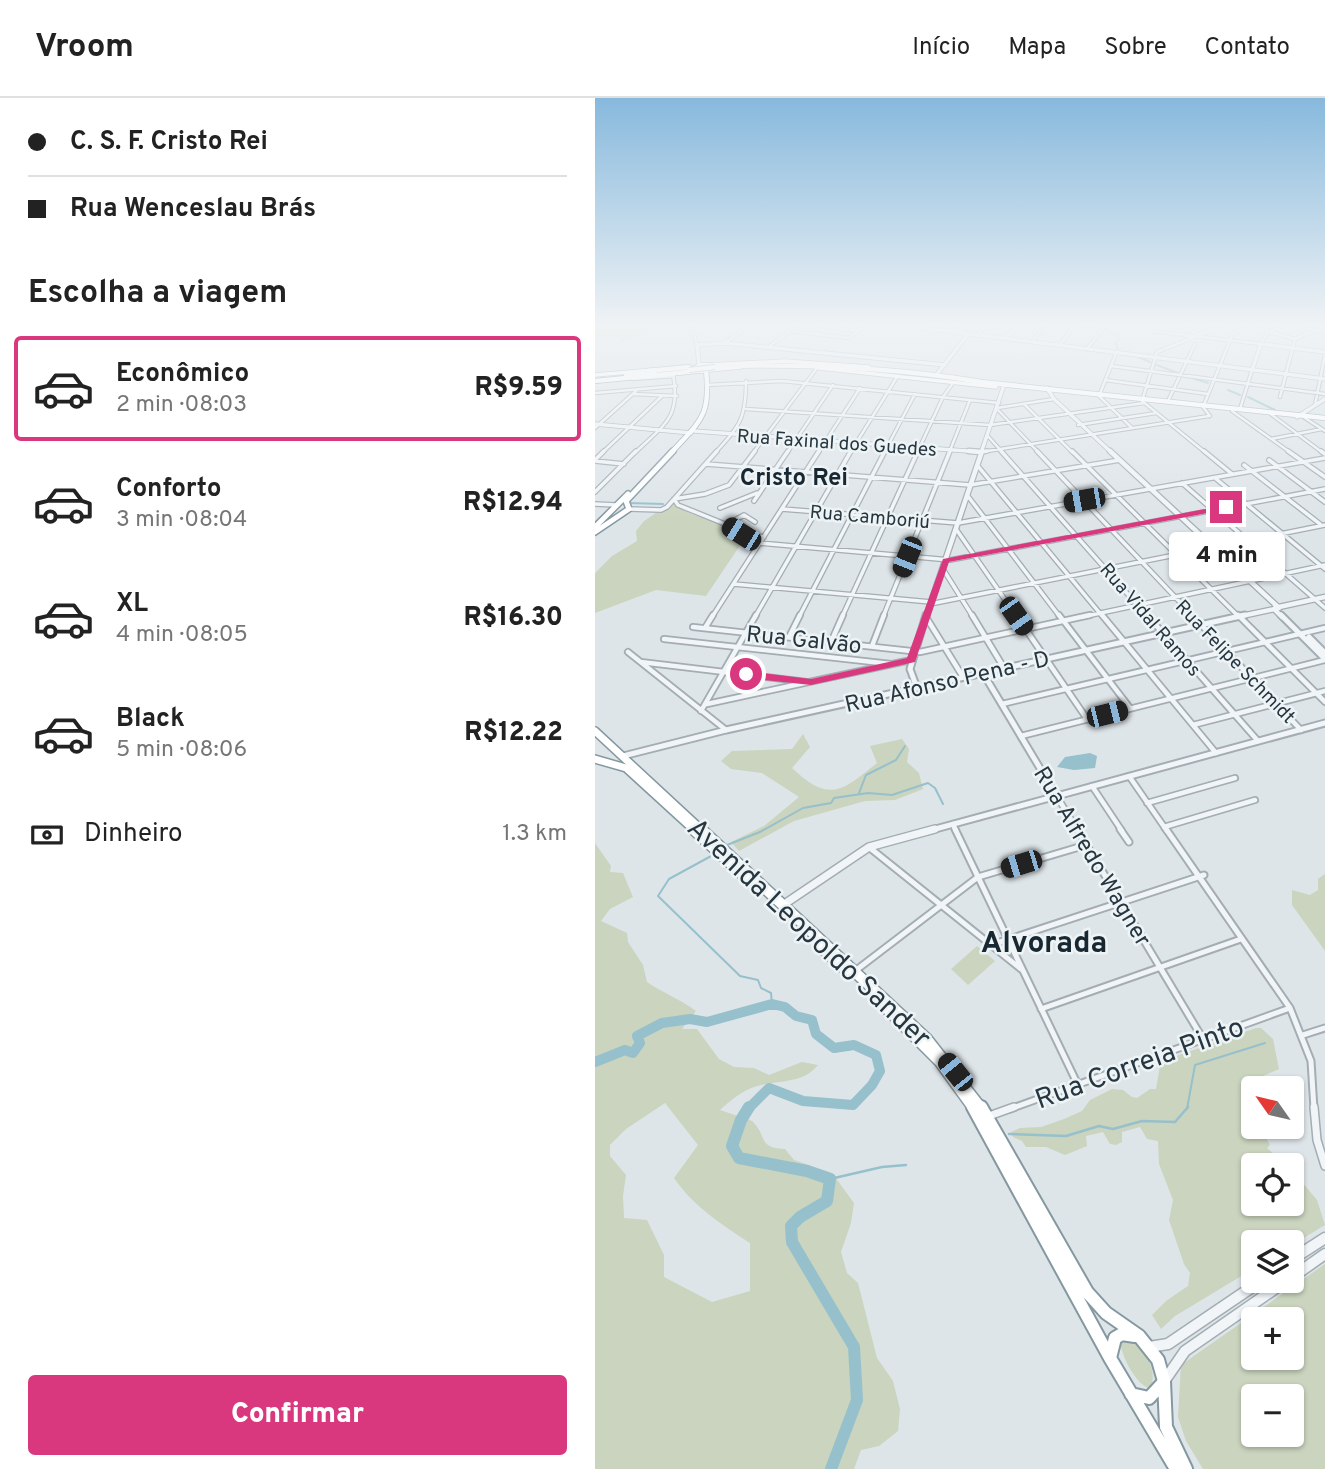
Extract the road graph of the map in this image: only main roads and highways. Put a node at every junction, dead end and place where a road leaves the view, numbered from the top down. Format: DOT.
graph roads {
  1 [pos="705,390"];
  2 [pos="707,390"];
  3 [pos="1028,390"];
  4 [pos="1143,401"];
  5 [pos="1203,406"];
  6 [pos="1268,413"];
  7 [pos="1297,416"];
  8 [pos="1325,419"];
  9 [pos="692,432"];
  10 [pos="616,505"];
  11 [pos="628,508"];
  12 [pos="603,520"];
  13 [pos="615,521"];
  14 [pos="595,529"];
  15 [pos="597,735"];
  16 [pos="617,759"];
  17 [pos="595,760"];
  18 [pos="1143,1342"];
  19 [pos="1110,1358"];
  20 [pos="1164,1381"];
  21 [pos="1131,1394"];
  22 [pos="1176,1469"];
  23 [pos="1186,1469"];
  1 -- 9 [label="main road"];
  2 -- 9 [label="main road"];
  3 -- 4 [label="main road"];
  4 -- 5 [label="main road"];
  4 -- 5 [label="main road"];
  5 -- 6 [label="main road"];
  5 -- 6 [label="main road"];
  6 -- 7 [label="main road"];
  7 -- 8 [label="main road"];
  7 -- 8 [label="main road"];
  9 -- 10 [label="main road"];
  9 -- 11 [label="main road"];
  10 -- 11 [label="main road"];
  10 -- 12 [label="main road"];
  11 -- 13 [label="main road"];
  12 -- 13 [label="main road"];
  12 -- 14 [label="main road"];
  13 -- 14 [label="main road"];
  15 -- 16 [label="main road, Avenida Leopoldo Sander"];
  16 -- 17 [label="main road, Avenida Leopoldo Sander"];
  16 -- 18 [label="main road, Avenida Leopoldo Sander"];
  16 -- 19 [label="main road, Avenida Leopoldo Sander"];
  18 -- 19 [label="main road"];
  18 -- 20 [label="main road, Avenida Leopoldo Sander"];
  19 -- 21 [label="main road, Avenida Leopoldo Sander"];
  20 -- 21 [label="main road"];
  20 -- 23 [label="main road, Avenida Leopoldo Sander"];
  21 -- 22 [label="main road, Avenida Leopoldo Sander"];
}
